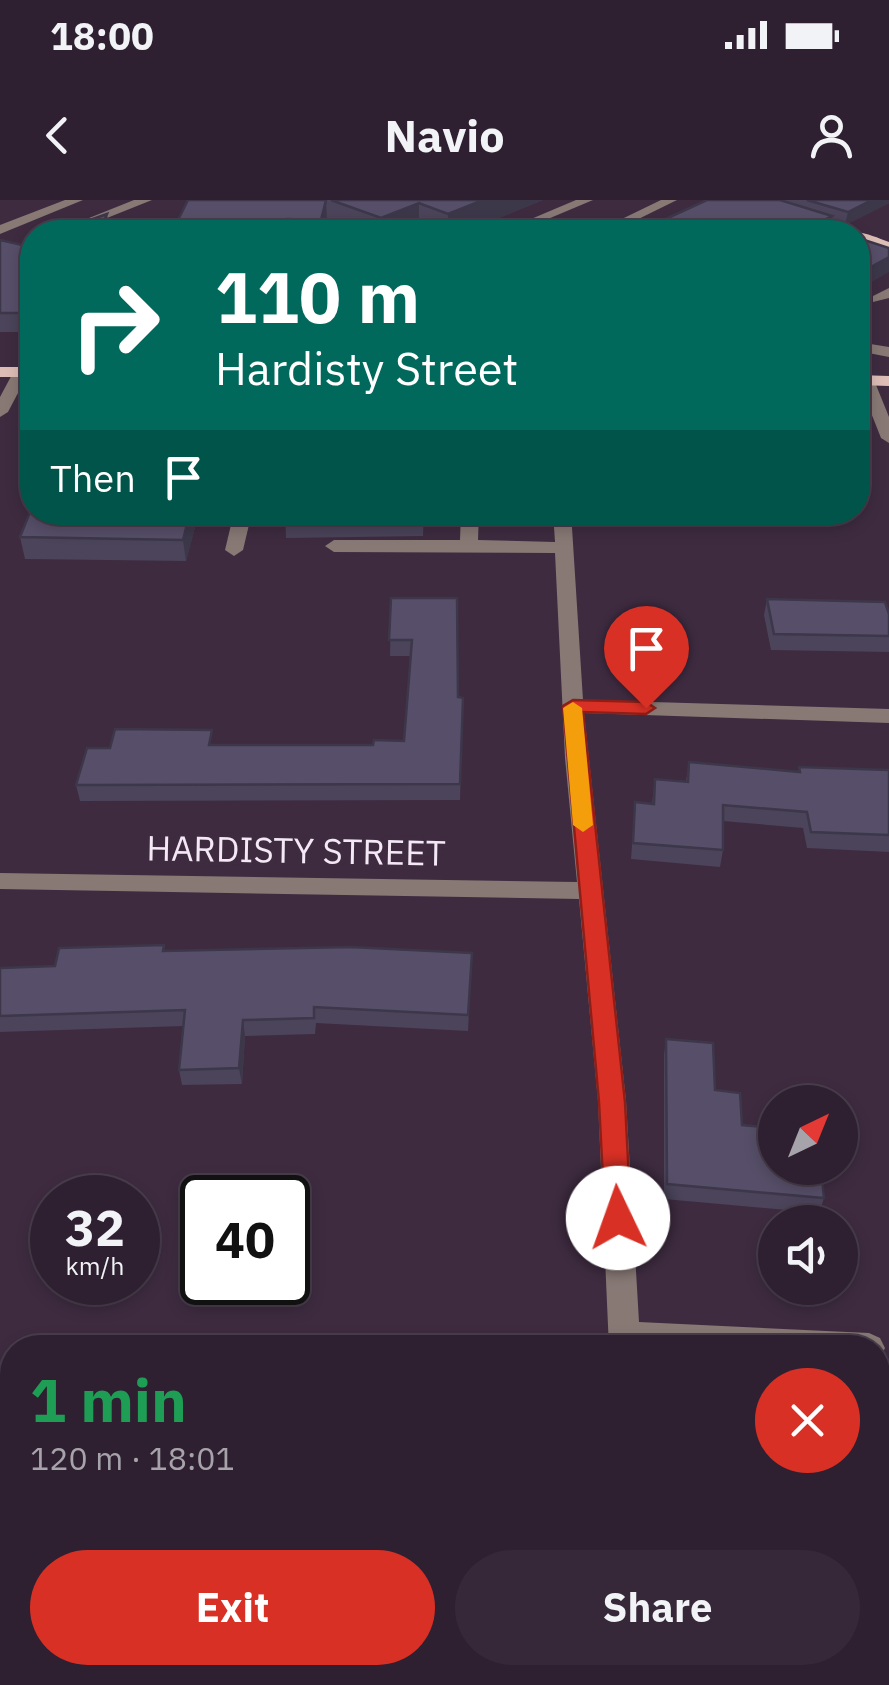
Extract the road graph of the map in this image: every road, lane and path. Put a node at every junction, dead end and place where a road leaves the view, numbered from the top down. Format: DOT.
graph roads {
  1 [pos="30,200"];
  2 [pos="77,200"];
  3 [pos="146,200"];
  4 [pos="587,200"];
  5 [pos="671,200"];
  6 [pos="742,200"];
  7 [pos="0,220"];
  8 [pos="26,220"];
  9 [pos="93,220"];
  10 [pos="537,220"];
  11 [pos="628,220"];
  12 [pos="808,220"];
  13 [pos="20,382"];
  14 [pos="870,397"];
  15 [pos="0,412"];
  16 [pos="889,438"];
  17 [pos="239,525"];
  18 [pos="470,525"];
  19 [pos="563,525"];
  20 [pos="469,545"];
  21 [pos="334,546"];
  22 [pos="564,548"];
  23 [pos="234,550"];
  24 [pos="573,706"];
  25 [pos="889,716"];
  26 [pos="0,882"];
  27 [pos="590,891"];
  28 [pos="624,1335"];
  1 -- 7 [label="street"];
  2 -- 8 [label="street"];
  3 -- 9 [label="street"];
  4 -- 10 [label="street"];
  5 -- 11 [label="street"];
  6 -- 12 [label="main road"];
  13 -- 15 [label="street"];
  14 -- 16 [label="street"];
  17 -- 23 [label="street"];
  18 -- 20 [label="street"];
  19 -- 22 [label="street"];
  20 -- 21 [label="street"];
  20 -- 22 [label="street"];
  22 -- 24 [label="street"];
  24 -- 25 [label="street"];
  24 -- 27 [label="street"];
  26 -- 27 [label="street, HARDISTY STREET"];
  27 -- 28 [label="street"];
}
